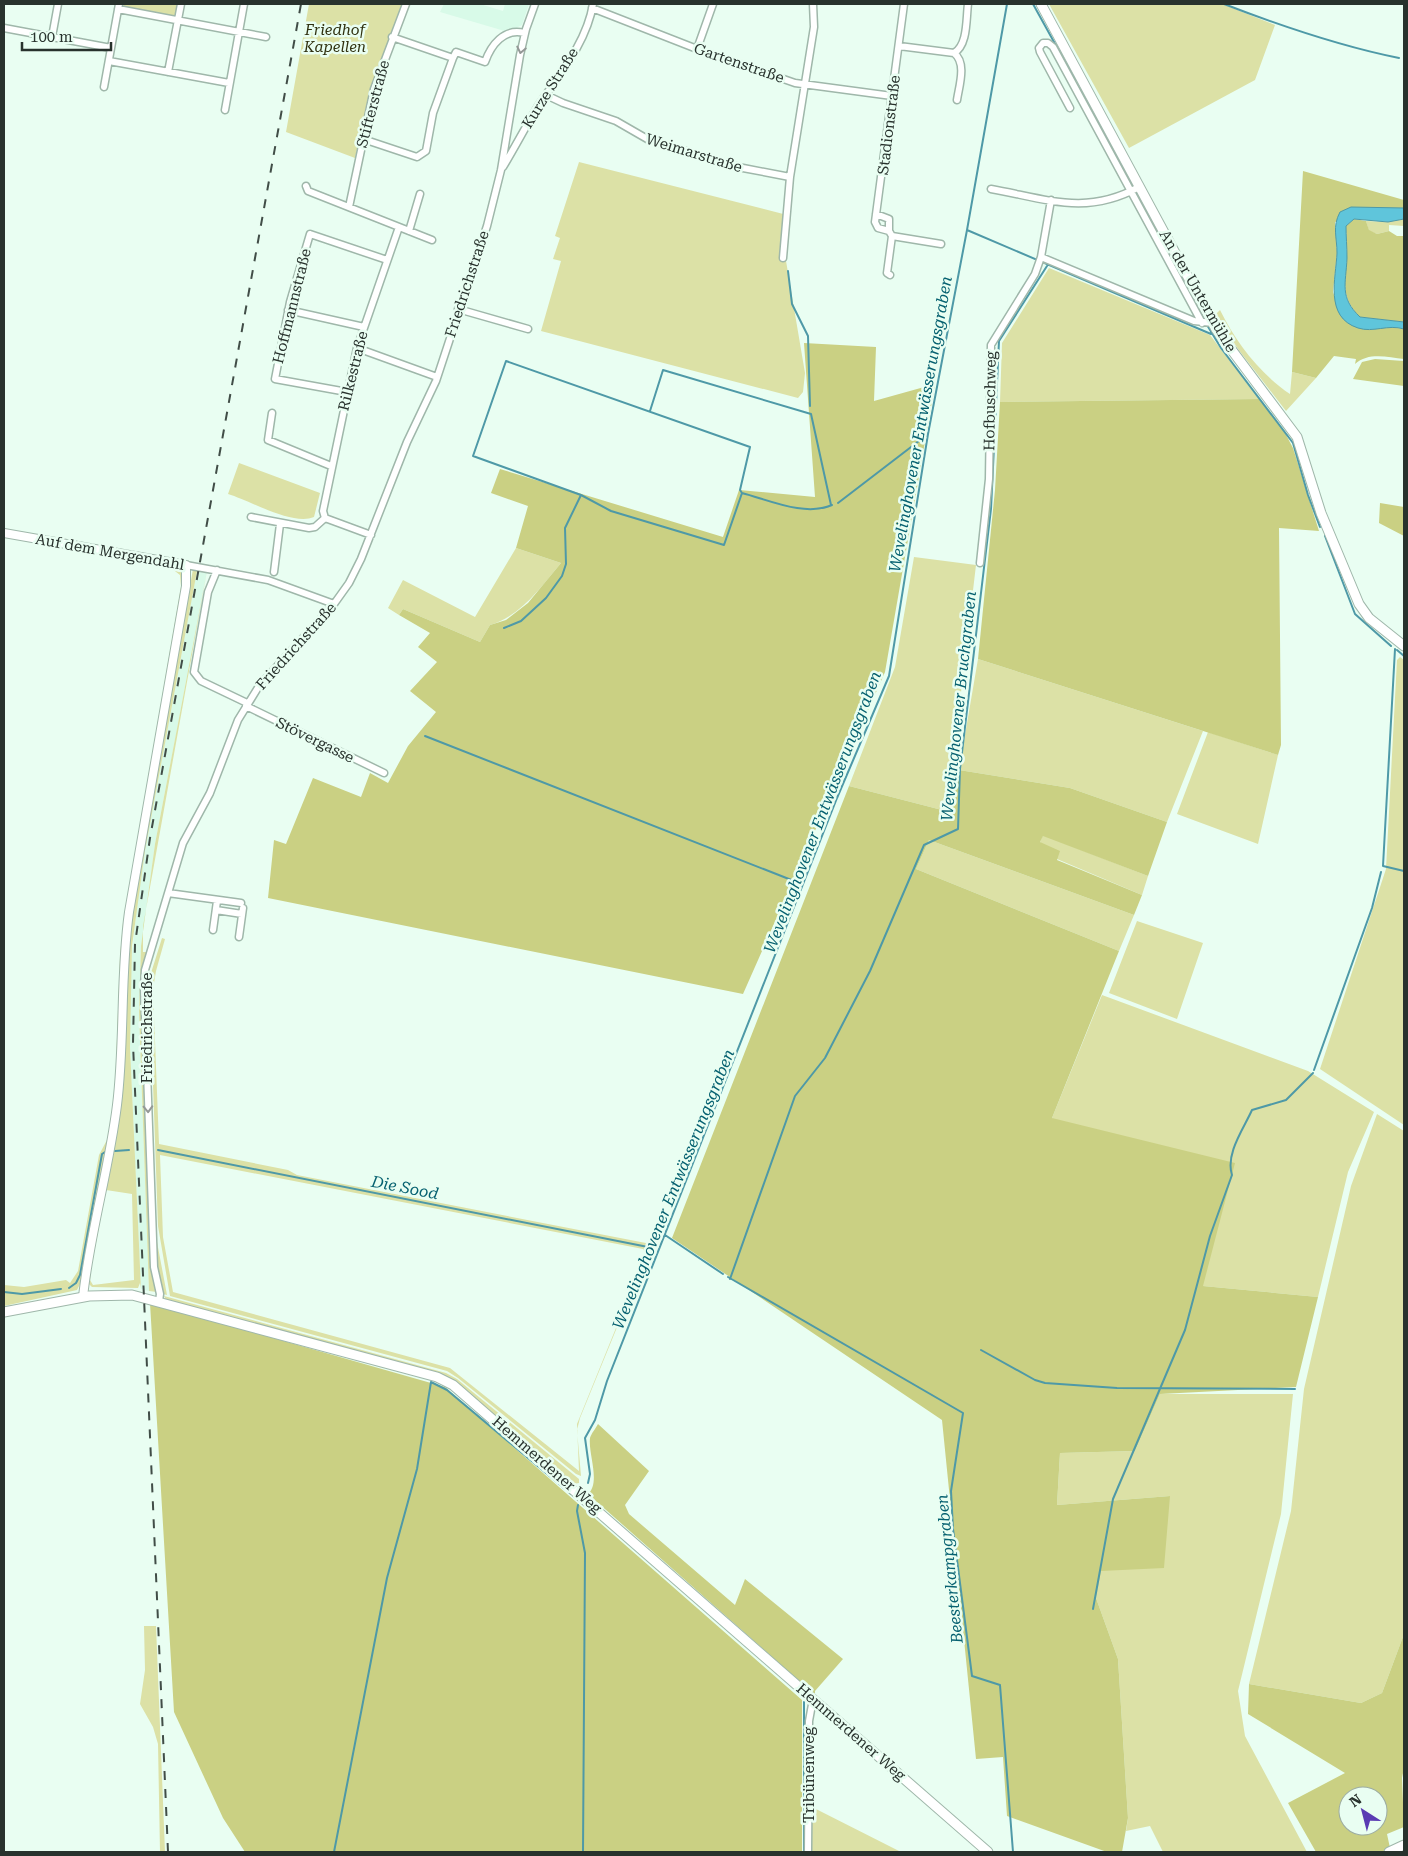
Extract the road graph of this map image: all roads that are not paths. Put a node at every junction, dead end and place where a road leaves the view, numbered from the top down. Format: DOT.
graph roads {
  1 [pos="58,4"];
  2 [pos="181,4"];
  3 [pos="244,4"];
  4 [pos="406,4"];
  5 [pos="536,4"];
  6 [pos="713,4"];
  7 [pos="813,4"];
  8 [pos="904,4"];
  9 [pos="968,4"];
  10 [pos="1041,4"];
  11 [pos="119,6"];
  12 [pos="593,6"];
  13 [pos="178,20"];
  14 [pos="4,28"];
  15 [pos="239,31"];
  16 [pos="524,33"];
  17 [pos="392,36"];
  18 [pos="52,37"];
  19 [pos="266,37"];
  20 [pos="899,46"];
  21 [pos="111,48"];
  22 [pos="697,48"];
  23 [pos="954,53"];
  24 [pos="453,58"];
  25 [pos="109,61"];
  26 [pos="168,72"];
  27 [pos="1082,79"];
  28 [pos="229,83"];
  29 [pos="805,85"];
  30 [pos="1073,85"];
  31 [pos="104,88"];
  32 [pos="1062,92"];
  33 [pos="546,94"];
  34 [pos="892,96"];
  35 [pos="957,100"];
  36 [pos="1070,108"];
  37 [pos="225,110"];
  38 [pos="507,135"];
  39 [pos="520,138"];
  40 [pos="363,139"];
  41 [pos="501,170"];
  42 [pos="790,177"];
  43 [pos="306,186"];
  44 [pos="1139,187"];
  45 [pos="991,189"];
  46 [pos="1130,192"];
  47 [pos="420,194"];
  48 [pos="1051,200"];
  49 [pos="349,208"];
  50 [pos="876,214"];
  51 [pos="399,227"];
  52 [pos="409,231"];
  53 [pos="890,233"];
  54 [pos="432,240"];
  55 [pos="941,244"];
  56 [pos="1041,257"];
  57 [pos="783,258"];
  58 [pos="387,260"];
  59 [pos="890,275"];
  60 [pos="458,309"];
  61 [pos="288,310"];
  62 [pos="1202,323"];
  63 [pos="1212,323"];
  64 [pos="364,327"];
  65 [pos="528,329"];
  66 [pos="357,348"];
  67 [pos="437,377"];
  68 [pos="347,392"];
  69 [pos="272,413"];
  70 [pos="332,466"];
  71 [pos="251,517"];
  72 [pos="325,518"];
  73 [pos="280,524"];
  74 [pos="4,533"];
  75 [pos="371,535"];
  76 [pos="980,563"];
  77 [pos="186,565"];
  78 [pos="217,570"];
  79 [pos="274,572"];
  80 [pos="334,604"];
  81 [pos="1404,646"];
  82 [pos="246,704"];
  83 [pos="384,773"];
  84 [pos="168,892"];
  85 [pos="217,901"];
  86 [pos="242,908"];
  87 [pos="216,910"];
  88 [pos="212,930"];
  89 [pos="239,937"];
  90 [pos="83,1297"];
  91 [pos="159,1302"];
  92 [pos="4,1312"];
  93 [pos="813,1699"];
  94 [pos="1404,1845"];
  95 [pos="808,1852"];
  96 [pos="988,1852"];
  97 [pos="1389,1852"];
  1 -- 18 [label="street"];
  2 -- 13 [label="street"];
  3 -- 15 [label="street"];
  4 -- 17 [label="street, Stifterstraße"];
  5 -- 16 [label="street, Friedrichstraße"];
  6 -- 22 [label="street"];
  7 -- 29 [label="street"];
  8 -- 20 [label="street, Stadionstraße"];
  9 -- 23 [label="street"];
  10 -- 27 [label="main road, An der Untermühle"];
  11 -- 13 [label="street"];
  11 -- 21 [label="street"];
  12 -- 22 [label="street, Gartenstraße"];
  12 -- 33 [label="street, Kurze Straße"];
  13 -- 15 [label="street"];
  13 -- 26 [label="street"];
  14 -- 18 [label="street"];
  15 -- 19 [label="street"];
  15 -- 28 [label="street"];
  16 -- 24 [label="street"];
  16 -- 38 [label="street, Friedrichstraße, one-way"];
  17 -- 24 [label="street"];
  17 -- 40 [label="street, Stifterstraße"];
  18 -- 21 [label="street"];
  20 -- 23 [label="street"];
  20 -- 34 [label="street, Stadionstraße"];
  21 -- 25 [label="street"];
  22 -- 29 [label="street, Gartenstraße"];
  23 -- 35 [label="street"];
  24 -- 40 [label="street"];
  25 -- 26 [label="street"];
  25 -- 31 [label="street"];
  26 -- 28 [label="street"];
  27 -- 30 [label="street"];
  27 -- 44 [label="main road, An der Untermühle"];
  28 -- 37 [label="street"];
  29 -- 34 [label="street, Gartenstraße"];
  29 -- 42 [label="street"];
  30 -- 32 [label="street"];
  30 -- 32 [label="street"];
  30 -- 46 [label="street"];
  32 -- 36 [label="street"];
  33 -- 39 [label="street, Kurze Straße"];
  33 -- 42 [label="street, Weimarstraße"];
  34 -- 50 [label="street, Stadionstraße"];
  38 -- 39 [label="street"];
  38 -- 41 [label="street, Friedrichstraße"];
  39 -- 41 [label="street, Kurze Straße"];
  40 -- 49 [label="street, Stifterstraße"];
  41 -- 60 [label="street, Friedrichstraße"];
  42 -- 57 [label="street"];
  43 -- 49 [label="street"];
  44 -- 46 [label="street"];
  44 -- 63 [label="main road, An der Untermühle"];
  45 -- 48 [label="street"];
  46 -- 48 [label="street"];
  46 -- 62 [label="street"];
  47 -- 52 [label="street"];
  48 -- 56 [label="street, Hofbuschweg"];
  49 -- 51 [label="street"];
  50 -- 53 [label="street"];
  50 -- 53 [label="street"];
  51 -- 52 [label="street"];
  51 -- 58 [label="street, Rilkestraße"];
  52 -- 54 [label="street"];
  53 -- 55 [label="street"];
  53 -- 59 [label="street"];
  56 -- 62 [label="street"];
  56 -- 76 [label="street, Hofbuschweg"];
  58 -- 61 [label="street, Hoffmannstraße"];
  58 -- 64 [label="street, Rilkestraße"];
  60 -- 65 [label="street"];
  60 -- 67 [label="street, Friedrichstraße"];
  61 -- 64 [label="street"];
  61 -- 68 [label="street, Hoffmannstraße"];
  62 -- 63 [label="street"];
  63 -- 81 [label="main road, An der Untermühle"];
  64 -- 66 [label="street, Rilkestraße"];
  66 -- 67 [label="street"];
  66 -- 68 [label="street, Rilkestraße"];
  67 -- 75 [label="street, Friedrichstraße"];
  68 -- 70 [label="street, Rilkestraße"];
  69 -- 70 [label="street"];
  70 -- 72 [label="street, Rilkestraße"];
  71 -- 73 [label="street"];
  72 -- 73 [label="street"];
  72 -- 75 [label="street"];
  73 -- 79 [label="street"];
  74 -- 77 [label="street, Auf dem Mergendahl"];
  75 -- 80 [label="street, Friedrichstraße"];
  77 -- 78 [label="street, Auf dem Mergendahl"];
  77 -- 90 [label="street"];
  78 -- 80 [label="street, Auf dem Mergendahl"];
  78 -- 82 [label="street"];
  80 -- 82 [label="street, Friedrichstraße"];
  82 -- 83 [label="street, Stövergasse"];
  82 -- 84 [label="street, Friedrichstraße"];
  84 -- 85 [label="street"];
  84 -- 91 [label="street, Friedrichstraße, one-way"];
  85 -- 86 [label="street"];
  85 -- 87 [label="street"];
  86 -- 87 [label="street"];
  86 -- 89 [label="street"];
  87 -- 88 [label="street"];
  90 -- 91 [label="main road, Hemmerdener Weg"];
  90 -- 92 [label="main road, Hemmerdener Weg"];
  91 -- 93 [label="main road, Hemmerdener Weg"];
  93 -- 95 [label="street, Tribünenweg"];
  93 -- 96 [label="main road, Hemmerdener Weg"];
  94 -- 97 [label="main road"];
}
